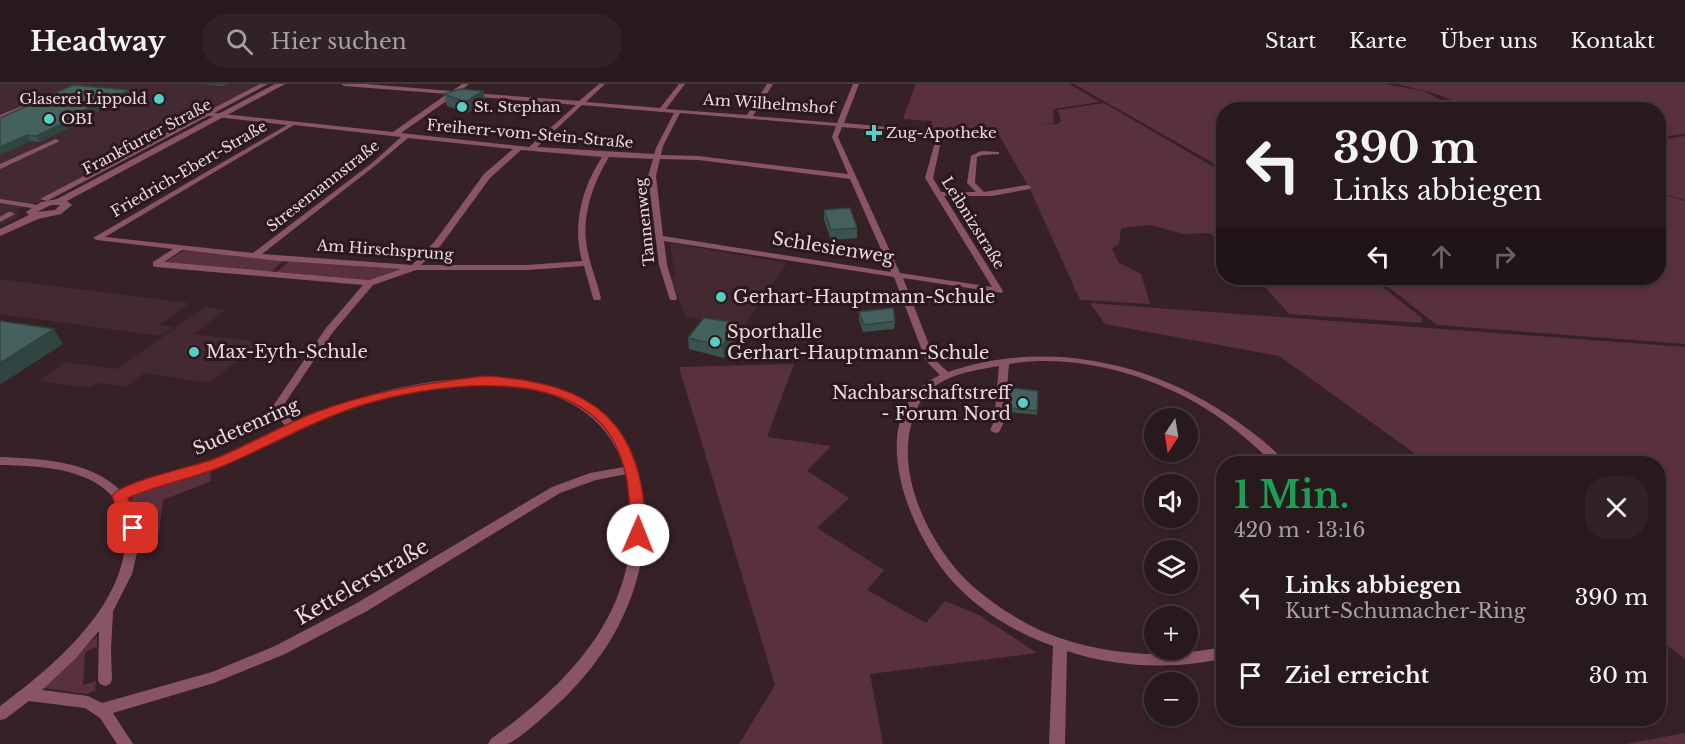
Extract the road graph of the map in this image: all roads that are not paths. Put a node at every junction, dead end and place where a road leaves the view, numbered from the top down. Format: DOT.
graph roads {
  1 [pos="265,84"];
  2 [pos="281,84"];
  3 [pos="345,84"];
  4 [pos="466,84"];
  5 [pos="602,84"];
  6 [pos="682,84"];
  7 [pos="770,84"];
  8 [pos="856,84"];
  9 [pos="454,93"];
  10 [pos="33,103"];
  11 [pos="582,104"];
  12 [pos="662,110"];
  13 [pos="678,111"];
  14 [pos="207,114"];
  15 [pos="220,116"];
  16 [pos="0,117"];
  17 [pos="749,117"];
  18 [pos="294,123"];
  19 [pos="839,123"];
  20 [pos="941,133"];
  21 [pos="394,135"];
  22 [pos="405,137"];
  23 [pos="56,141"];
  24 [pos="519,148"];
  25 [pos="531,149"];
  26 [pos="997,153"];
  27 [pos="607,155"];
  28 [pos="657,157"];
  29 [pos="0,167"];
  30 [pos="852,177"];
  31 [pos="1027,187"];
  32 [pos="938,194"];
  33 [pos="982,194"];
  34 [pos="0,201"];
  35 [pos="39,207"];
  36 [pos="11,214"];
  37 [pos="0,220"];
  38 [pos="0,233"];
  39 [pos="97,238"];
  40 [pos="661,238"];
  41 [pos="180,248"];
  42 [pos="256,254"];
  43 [pos="588,263"];
  44 [pos="413,268"];
  45 [pos="897,275"];
  46 [pos="370,283"];
  47 [pos="999,291"];
  48 [pos="597,298"];
  49 [pos="673,298"];
  50 [pos="1004,361"];
  51 [pos="945,375"];
  52 [pos="293,428"];
  53 [pos="995,430"];
  54 [pos="1272,456"];
  55 [pos="0,461"];
  56 [pos="632,469"];
  57 [pos="120,496"];
  58 [pos="107,611"];
  59 [pos="1060,646"];
  60 [pos="1216,654"];
  61 [pos="105,680"];
  62 [pos="26,694"];
  63 [pos="102,710"];
  64 [pos="0,714"];
  65 [pos="125,744"];
  66 [pos="496,744"];
  67 [pos="1057,744"];
  1 -- 14 [label="street, Frankfurter Straße"];
  2 -- 15 [label="street, Frankfurter Straße"];
  3 -- 9 [label="street, Am Wilhelmshof"];
  4 -- 9 [label="street"];
  5 -- 11 [label="street"];
  6 -- 12 [label="street"];
  7 -- 17 [label="street"];
  8 -- 19 [label="street"];
  9 -- 11 [label="street, Am Wilhelmshof"];
  9 -- 21 [label="street"];
  10 -- 16 [label="street"];
  11 -- 12 [label="street, Am Wilhelmshof"];
  11 -- 25 [label="street"];
  12 -- 13 [label="street, Am Wilhelmshof"];
  13 -- 17 [label="street, Am Wilhelmshof"];
  13 -- 28 [label="street, Tannenweg"];
  14 -- 15 [label="street, Freiherr-vom-Stein-Straße"];
  14 -- 35 [label="street, Frankfurter Straße"];
  15 -- 18 [label="street, Freiherr-vom-Stein-Straße"];
  15 -- 35 [label="street, Frankfurter Straße"];
  17 -- 19 [label="street, Am Wilhelmshof"];
  18 -- 21 [label="street, Freiherr-vom-Stein-Straße"];
  18 -- 39 [label="street, Friedrich-Ebert-Straße"];
  19 -- 20 [label="street, Am Wilhelmshof"];
  19 -- 30 [label="street"];
  20 -- 32 [label="street, Leibnizstraße"];
  21 -- 22 [label="street, Freiherr-vom-Stein-Straße"];
  22 -- 24 [label="street, Freiherr-vom-Stein-Straße"];
  22 -- 42 [label="street, Stresemannstraße"];
  23 -- 29 [label="street"];
  24 -- 25 [label="street, Freiherr-vom-Stein-Straße"];
  24 -- 44 [label="street"];
  25 -- 27 [label="street, Freiherr-vom-Stein-Straße"];
  26 -- 33 [label="street"];
  27 -- 28 [label="street, Freiherr-vom-Stein-Straße"];
  27 -- 43 [label="street"];
  28 -- 30 [label="street, Freiherr-vom-Stein-Straße"];
  28 -- 40 [label="street, Tannenweg"];
  30 -- 45 [label="street"];
  31 -- 33 [label="street"];
  32 -- 33 [label="street"];
  32 -- 47 [label="street, Leibnizstraße"];
  34 -- 35 [label="street"];
  35 -- 38 [label="street, Frankfurter Straße"];
  36 -- 37 [label="street"];
  39 -- 41 [label="street, Am Hirschsprung"];
  40 -- 45 [label="street, Schlesienweg"];
  40 -- 49 [label="street, Tannenweg"];
  41 -- 42 [label="street, Am Hirschsprung"];
  41 -- 46 [label="street, Am Hirschsprung"];
  42 -- 44 [label="street, Am Hirschsprung"];
  43 -- 44 [label="street, Am Hirschsprung"];
  43 -- 48 [label="street"];
  44 -- 46 [label="street"];
  45 -- 47 [label="street, Schlesienweg"];
  45 -- 51 [label="street"];
  46 -- 52 [label="street"];
  50 -- 51 [label="street"];
  50 -- 53 [label="street"];
  50 -- 54 [label="street"];
  51 -- 59 [label="street"];
  52 -- 56 [label="street, Sudetenring"];
  52 -- 57 [label="street, Sudetenring"];
  55 -- 57 [label="street"];
  56 -- 63 [label="street, Kettelerstraße"];
  56 -- 66 [label="street, Sudetenring"];
  57 -- 58 [label="street"];
  58 -- 61 [label="street"];
  58 -- 62 [label="street"];
  59 -- 60 [label="street"];
  59 -- 67 [label="street"];
  62 -- 63 [label="street"];
  62 -- 64 [label="street"];
  63 -- 65 [label="street"];
}
